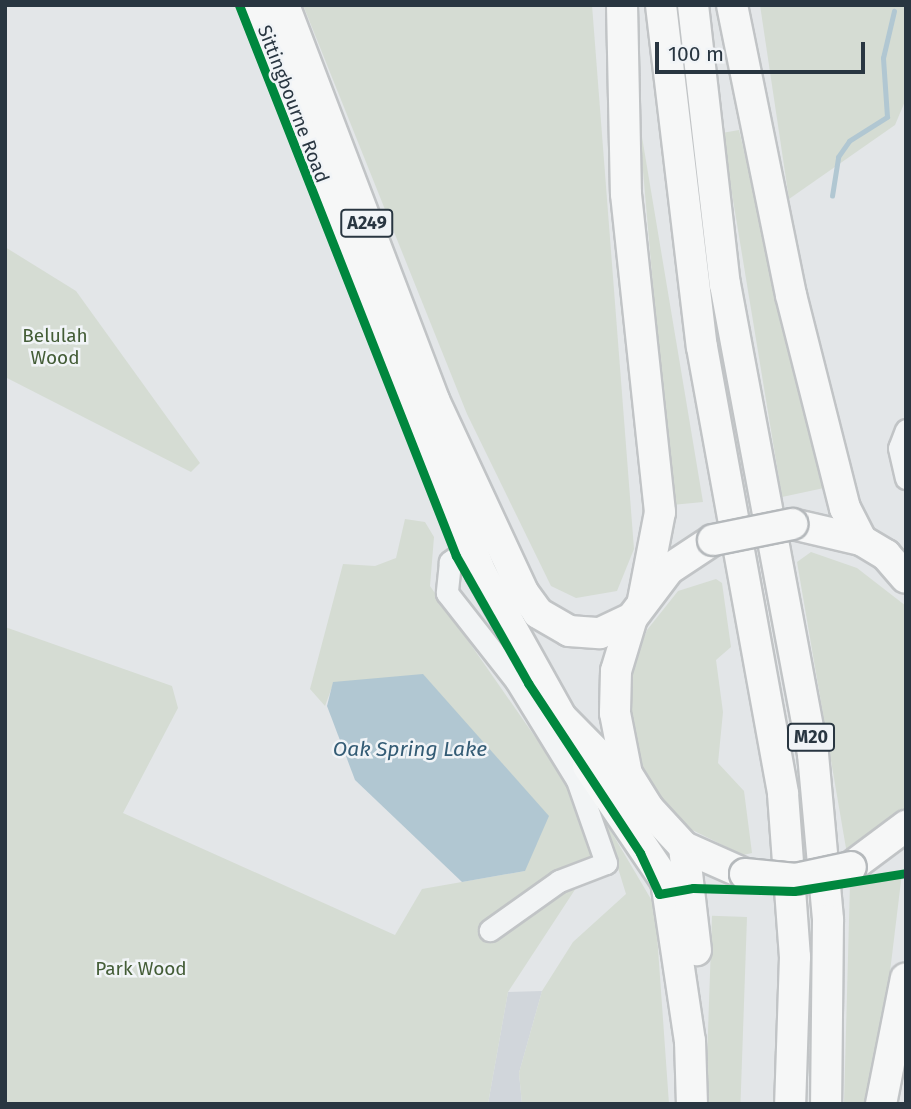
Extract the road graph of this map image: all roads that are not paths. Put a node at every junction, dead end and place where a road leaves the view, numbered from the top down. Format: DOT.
graph roads {
  1 [pos="254,5"];
  2 [pos="284,5"];
  3 [pos="622,5"];
  4 [pos="661,5"];
  5 [pos="693,5"];
  6 [pos="732,5"];
  7 [pos="906,430"];
  8 [pos="906,478"];
  9 [pos="469,548"];
  10 [pos="885,553"];
  11 [pos="906,578"];
  12 [pos="637,609"];
  13 [pos="561,717"];
  14 [pos="637,794"];
  15 [pos="906,826"];
  16 [pos="684,847"];
  17 [pos="490,930"];
  18 [pos="906,978"];
  19 [pos="690,1041"];
  20 [pos="692,1104"];
  21 [pos="790,1104"];
  22 [pos="826,1104"];
  23 [pos="881,1104"];
  1 -- 9 [label="highway, Sittingbourne Road / A249"];
  2 -- 12 [label="highway, Sittingbourne Road / A249"];
  3 -- 12 [label="highway"];
  4 -- 21 [label="highway, M20"];
  5 -- 22 [label="highway, M20"];
  6 -- 10 [label="highway"];
  7 -- 8 [label="lane"];
  9 -- 13 [label="highway, Sittingbourne Road / A249"];
  9 -- 17 [label="lane"];
  10 -- 11 [label="highway"];
  10 -- 12 [label="highway, bridge"];
  12 -- 14 [label="highway"];
  13 -- 14 [label="highway, Sittingbourne Road / A249"];
  13 -- 19 [label="highway"];
  14 -- 16 [label="highway"];
  15 -- 16 [label="highway, bridge"];
  16 -- 19 [label="highway"];
  18 -- 23 [label="highway"];
  19 -- 20 [label="highway"];
}
